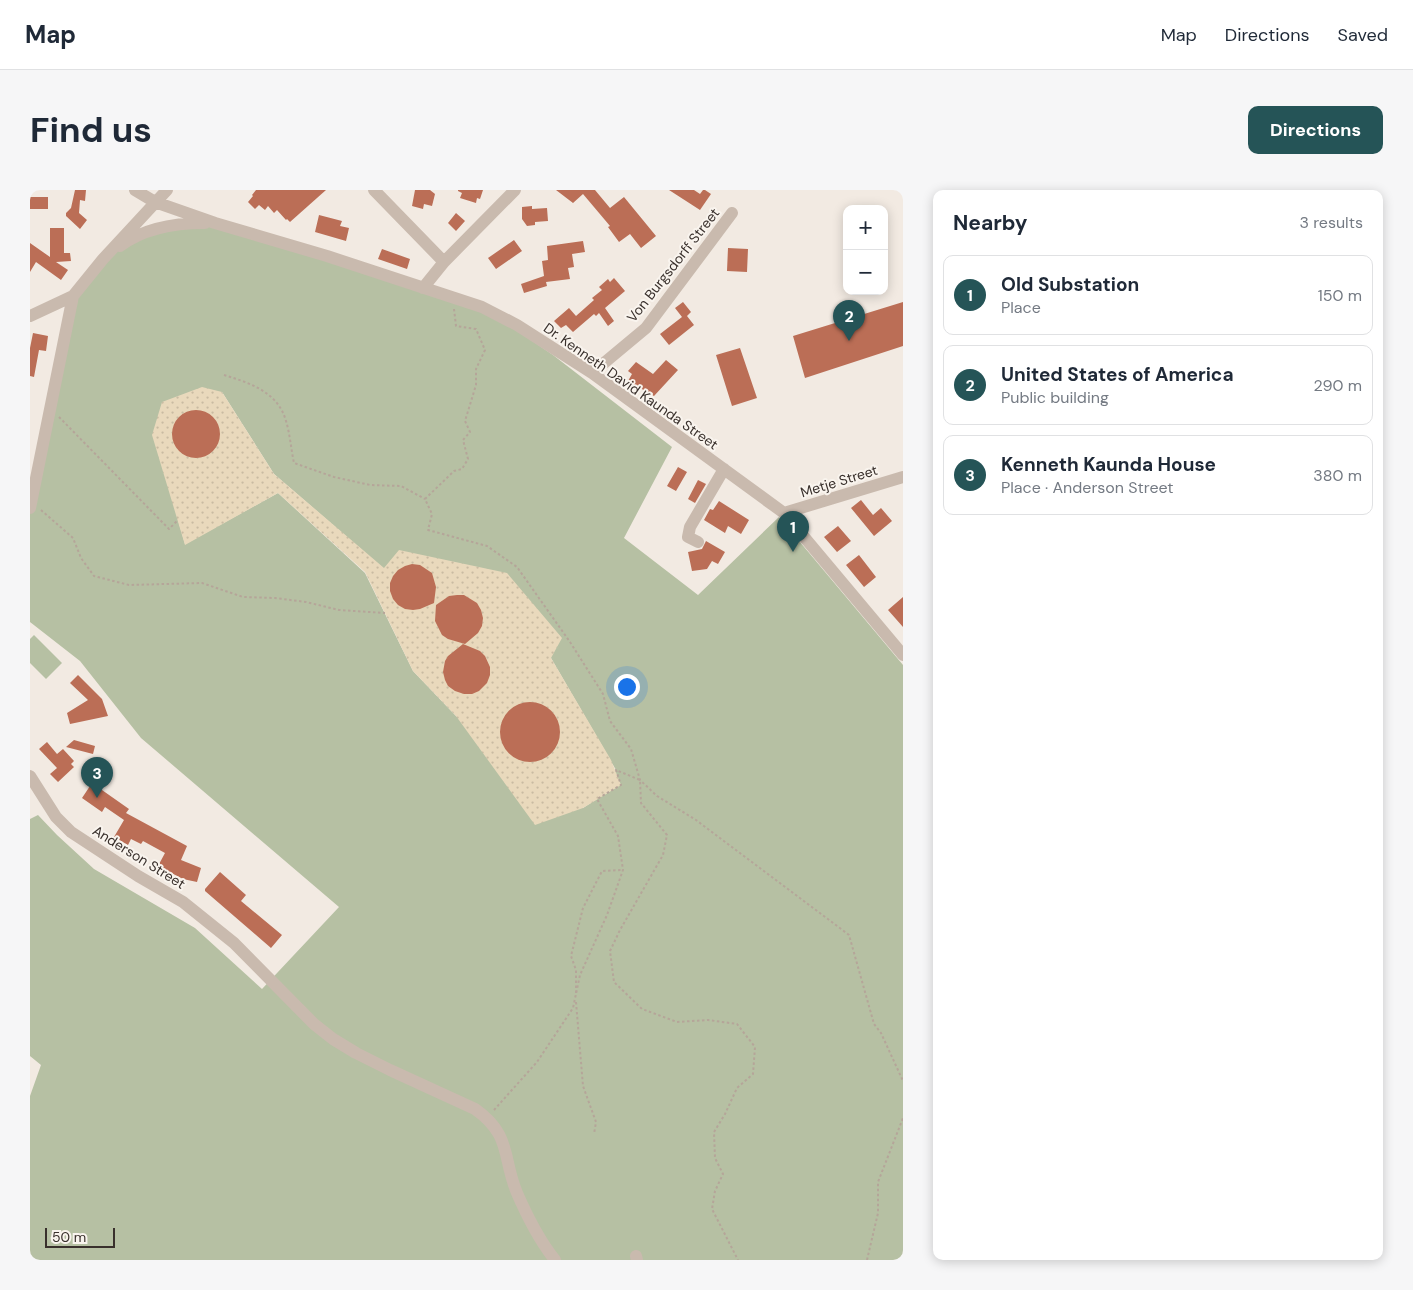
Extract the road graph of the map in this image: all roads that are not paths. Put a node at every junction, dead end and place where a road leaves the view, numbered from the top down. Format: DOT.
graph roads {
  1 [pos="135,190"];
  2 [pos="168,190"];
  3 [pos="374,190"];
  4 [pos="515,190"];
  5 [pos="155,202"];
  6 [pos="732,213"];
  7 [pos="215,223"];
  8 [pos="103,259"];
  9 [pos="444,262"];
  10 [pos="423,288"];
  11 [pos="73,296"];
  12 [pos="30,316"];
  13 [pos="592,373"];
  14 [pos="724,469"];
  15 [pos="903,477"];
  16 [pos="31,505"];
  17 [pos="784,513"];
  18 [pos="698,542"];
  19 [pos="903,656"];
  20 [pos="30,776"];
  21 [pos="555,1260"];
  1 -- 5 [label="street, Dr. Kenneth David Kaunda Street"];
  2 -- 5 [label="street"];
  3 -- 9 [label="street"];
  4 -- 9 [label="street"];
  5 -- 7 [label="street, Dr. Kenneth David Kaunda Street"];
  5 -- 8 [label="street"];
  6 -- 13 [label="street, Von Burgsdorff Street"];
  7 -- 8 [label="street"];
  7 -- 10 [label="street, Dr. Kenneth David Kaunda Street"];
  8 -- 11 [label="street"];
  9 -- 10 [label="street"];
  10 -- 13 [label="street, Dr. Kenneth David Kaunda Street"];
  11 -- 12 [label="street"];
  11 -- 16 [label="street"];
  13 -- 14 [label="street, Dr. Kenneth David Kaunda Street"];
  14 -- 17 [label="street, Dr. Kenneth David Kaunda Street"];
  14 -- 18 [label="street"];
  15 -- 17 [label="street, Metje Street"];
  17 -- 19 [label="street, Dr. Kenneth David Kaunda Street"];
  20 -- 21 [label="street, Anderson Street"];
}
